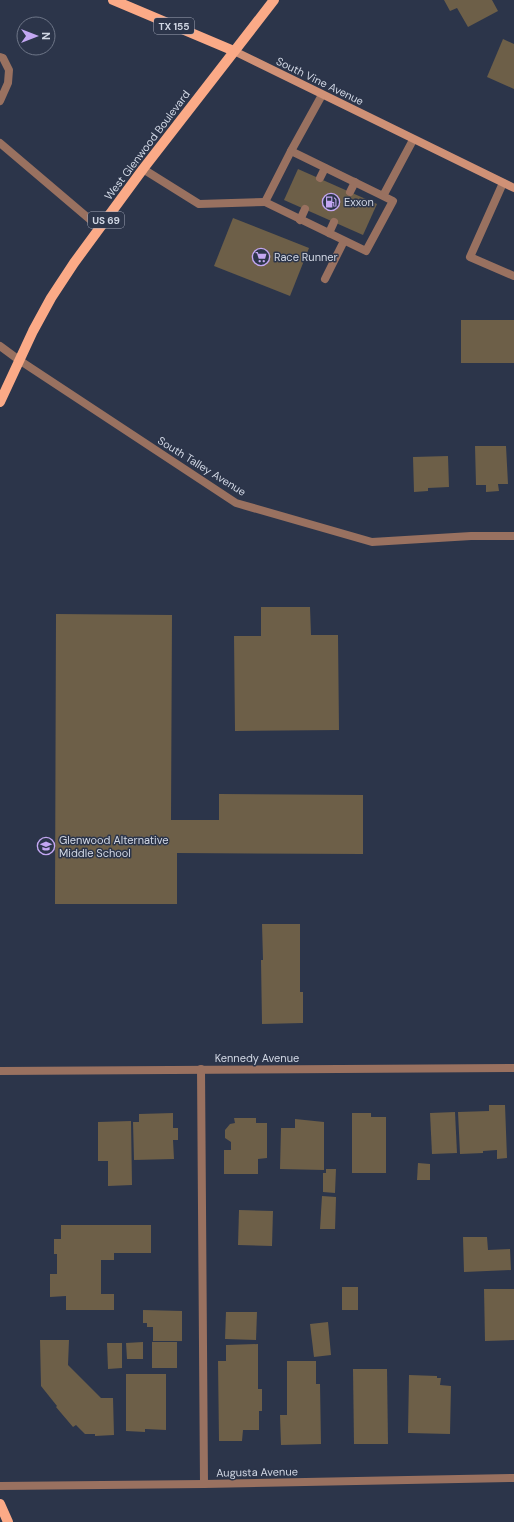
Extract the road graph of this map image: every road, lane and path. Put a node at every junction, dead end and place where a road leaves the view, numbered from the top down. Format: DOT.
graph roads {
  1 [pos="113,0"];
  2 [pos="274,0"];
  3 [pos="234,51"];
  4 [pos="0,57"];
  5 [pos="322,95"];
  6 [pos="0,100"];
  7 [pos="413,140"];
  8 [pos="0,143"];
  9 [pos="290,151"];
  10 [pos="325,168"];
  11 [pos="143,169"];
  12 [pos="320,178"];
  13 [pos="354,182"];
  14 [pos="503,183"];
  15 [pos="514,188"];
  16 [pos="350,192"];
  17 [pos="383,196"];
  18 [pos="265,202"];
  19 [pos="305,209"];
  20 [pos="300,220"];
  21 [pos="334,222"];
  22 [pos="100,228"];
  23 [pos="329,234"];
  24 [pos="344,241"];
  25 [pos="514,276"];
  26 [pos="325,279"];
  27 [pos="0,346"];
  28 [pos="19,360"];
  29 [pos="0,402"];
  30 [pos="514,536"];
  31 [pos="514,1068"];
  32 [pos="201,1069"];
  33 [pos="0,1071"];
  34 [pos="514,1478"];
  35 [pos="204,1484"];
  36 [pos="0,1486"];
  37 [pos="0,1504"];
  38 [pos="8,1522"];
  1 -- 3 [label="main road, South Vine Avenue / TX 155"];
  2 -- 3 [label="main road, US 69"];
  3 -- 5 [label="main road, South Vine Avenue"];
  3 -- 11 [label="main road, West Glenwood Boulevard / US 69"];
  4 -- 6 [label="street"];
  5 -- 7 [label="main road, South Vine Avenue"];
  5 -- 9 [label="street"];
  7 -- 14 [label="main road, South Vine Avenue"];
  7 -- 17 [label="street"];
  8 -- 22 [label="street"];
  9 -- 10 [label="street"];
  9 -- 18 [label="street"];
  10 -- 12 [label="street"];
  10 -- 13 [label="street"];
  11 -- 18 [label="street"];
  11 -- 22 [label="main road, West Glenwood Boulevard / US 69"];
  13 -- 16 [label="street"];
  13 -- 17 [label="street"];
  14 -- 15 [label="main road, South Vine Avenue"];
  14 -- 25 [label="street"];
  17 -- 24 [label="street"];
  18 -- 20 [label="street"];
  19 -- 20 [label="street"];
  20 -- 23 [label="street"];
  21 -- 23 [label="street"];
  22 -- 28 [label="main road, West Glenwood Boulevard / US 69"];
  23 -- 24 [label="street"];
  24 -- 26 [label="street"];
  27 -- 28 [label="street, South Talley Avenue"];
  28 -- 29 [label="main road, West Glenwood Boulevard / US 69"];
  28 -- 30 [label="street, South Talley Avenue"];
  31 -- 32 [label="street, Kennedy Avenue"];
  32 -- 33 [label="street, Kennedy Avenue"];
  32 -- 35 [label="street"];
  34 -- 35 [label="street, Augusta Avenue"];
  35 -- 36 [label="street, Augusta Avenue"];
  37 -- 38 [label="main road"];
}
